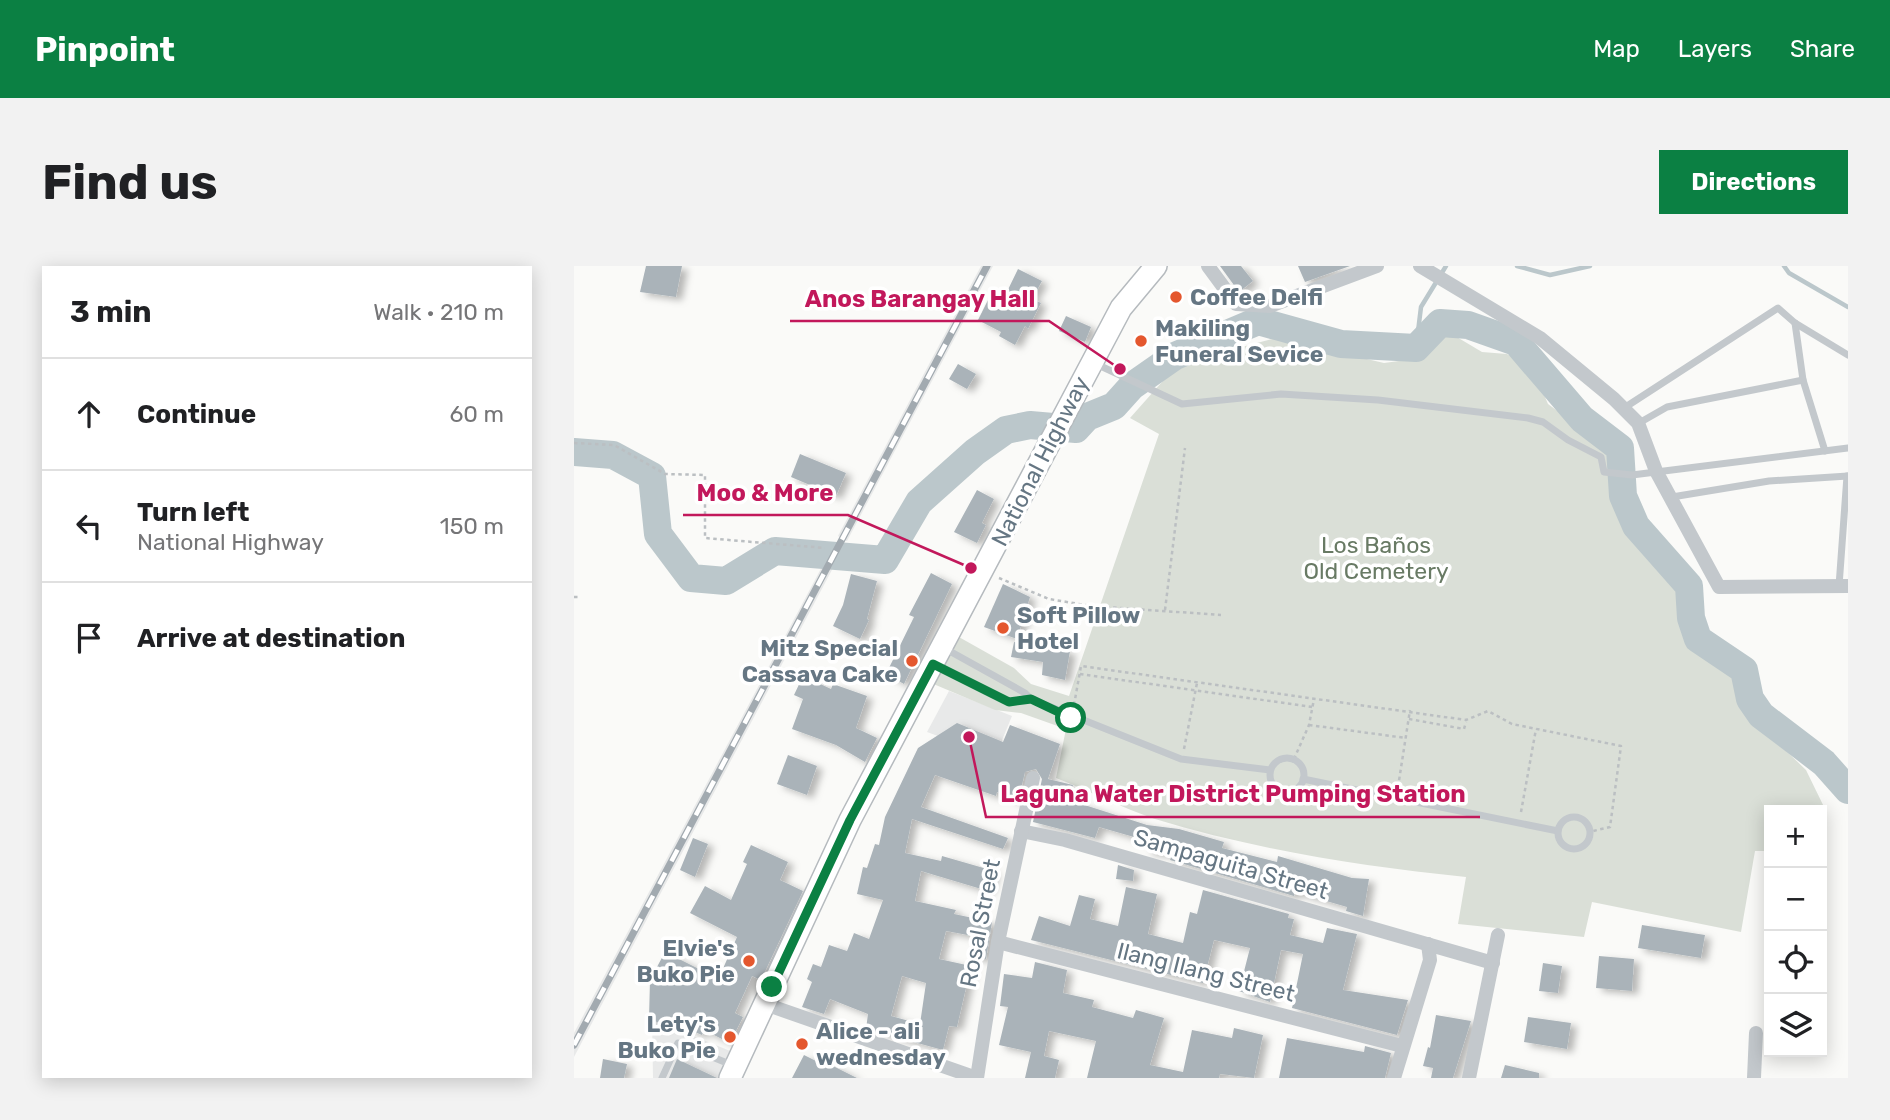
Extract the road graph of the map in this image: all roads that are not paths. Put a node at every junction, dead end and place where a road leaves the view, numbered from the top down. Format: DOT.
graph roads {
  1 [pos="1156,266"];
  2 [pos="1208,266"];
  3 [pos="1377,266"];
  4 [pos="1420,266"];
  5 [pos="1796,323"];
  6 [pos="1848,355"];
  7 [pos="1092,362"];
  8 [pos="1802,380"];
  9 [pos="1624,409"];
  10 [pos="1638,423"];
  11 [pos="1848,448"];
  12 [pos="1825,451"];
  13 [pos="1656,471"];
  14 [pos="1847,476"];
  15 [pos="1672,498"];
  16 [pos="1843,586"];
  17 [pos="938,655"];
  18 [pos="1031,699"];
  19 [pos="1270,770"];
  20 [pos="1033,778"];
  21 [pos="1303,779"];
  22 [pos="1021,831"];
  23 [pos="1558,831"];
  24 [pos="1498,935"];
  25 [pos="998,942"];
  26 [pos="1427,944"];
  27 [pos="1493,963"];
  28 [pos="765,1003"];
  29 [pos="1756,1032"];
  30 [pos="1402,1046"];
  31 [pos="733,1073"];
  32 [pos="662,1078"];
  33 [pos="977,1078"];
  34 [pos="1394,1078"];
  35 [pos="1469,1078"];
  36 [pos="1754,1078"];
  1 -- 7 [label="main road, National Highway"];
  2 -- 3 [label="street"];
  4 -- 9 [label="street"];
  5 -- 6 [label="lane"];
  5 -- 8 [label="lane"];
  5 -- 9 [label="lane"];
  7 -- 13 [label="lane"];
  7 -- 17 [label="main road, National Highway"];
  8 -- 10 [label="lane"];
  8 -- 12 [label="lane"];
  9 -- 10 [label="street"];
  10 -- 13 [label="street"];
  11 -- 12 [label="lane"];
  12 -- 13 [label="lane"];
  13 -- 15 [label="street"];
  14 -- 15 [label="lane"];
  14 -- 16 [label="lane"];
  15 -- 16 [label="street"];
  17 -- 18 [label="lane"];
  17 -- 18 [label="lane"];
  17 -- 28 [label="main road, National Highway"];
  18 -- 19 [label="lane"];
  19 -- 21 [label="lane"];
  19 -- 21 [label="lane"];
  20 -- 22 [label="street, Rosal Street"];
  21 -- 23 [label="lane"];
  22 -- 25 [label="street, Rosal Street"];
  22 -- 26 [label="street, Sampaguita Street"];
  23 -- 23 [label="lane"];
  24 -- 27 [label="street"];
  25 -- 30 [label="street, Ilang Ilang Street"];
  25 -- 33 [label="street, Rosal Street"];
  26 -- 27 [label="street, Sampaguita Street"];
  26 -- 30 [label="street"];
  27 -- 35 [label="street"];
  28 -- 31 [label="main road, National Highway"];
  28 -- 33 [label="street"];
  29 -- 36 [label="street"];
  30 -- 34 [label="street"];
  31 -- 32 [label="lane"];
}
